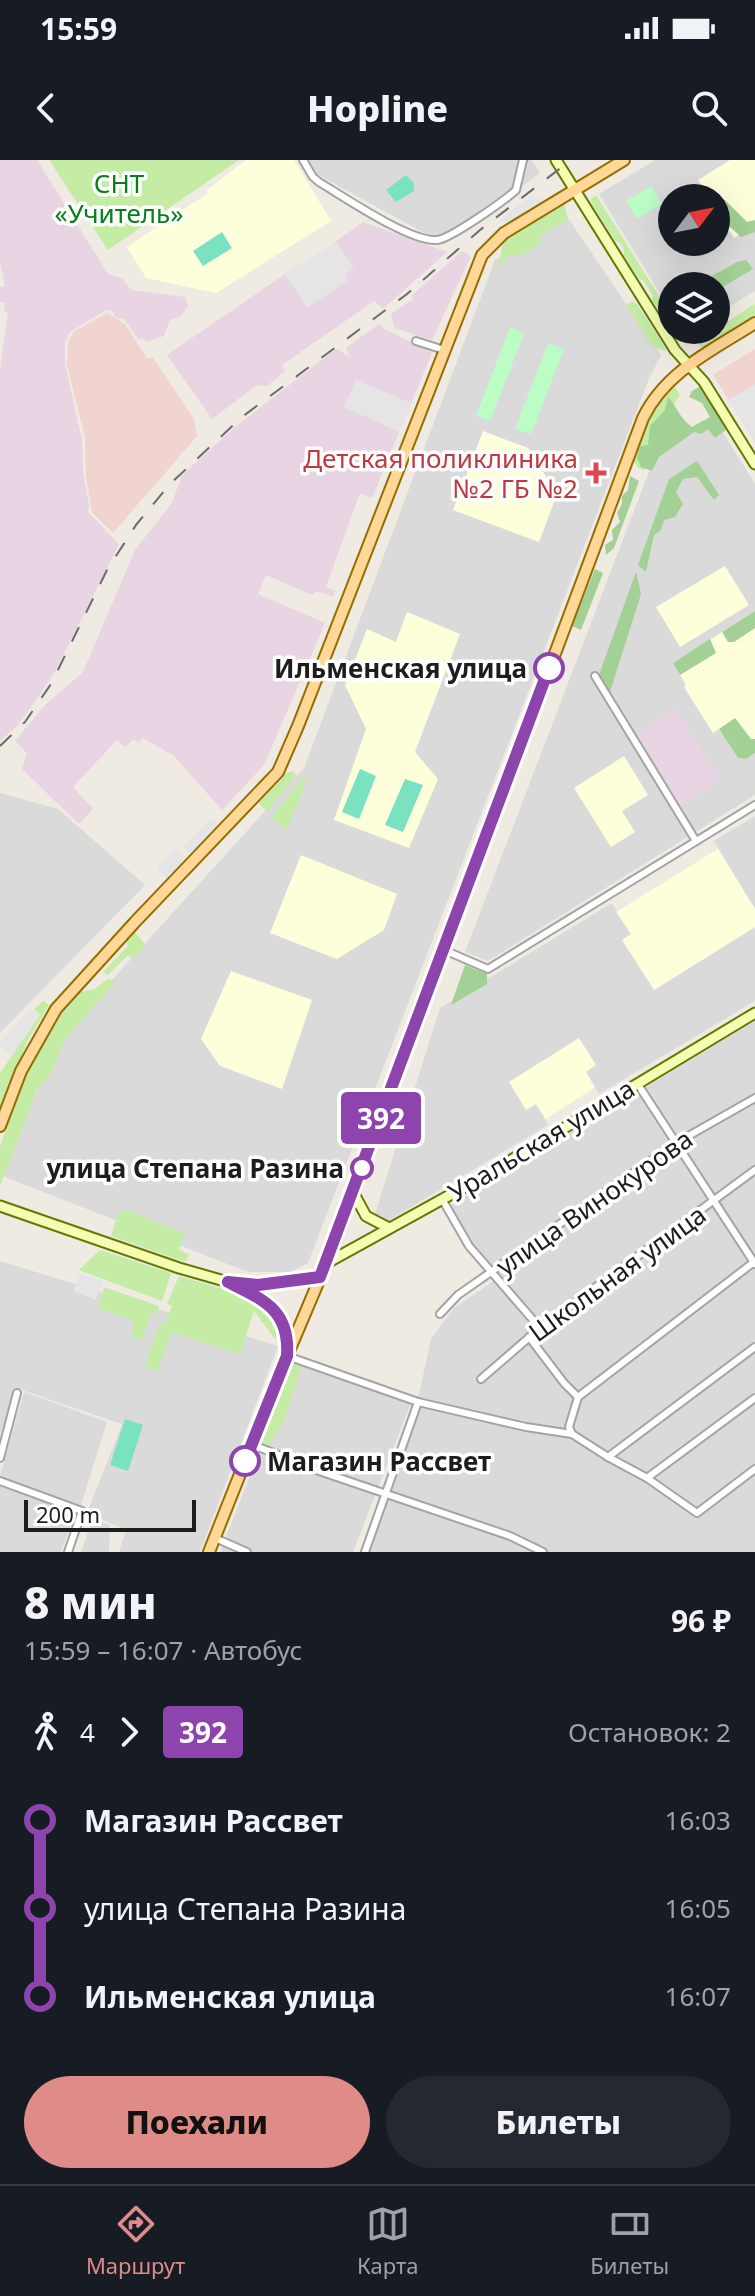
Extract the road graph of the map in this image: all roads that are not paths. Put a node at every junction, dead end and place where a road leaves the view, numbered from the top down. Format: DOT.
graph roads {
  1 [pos="303,160"];
  2 [pos="523,160"];
  3 [pos="556,160"];
  4 [pos="624,160"];
  5 [pos="575,190"];
  6 [pos="755,323"];
  7 [pos="416,341"];
  8 [pos="444,350"];
  9 [pos="689,365"];
  10 [pos="755,464"];
  11 [pos="595,676"];
  12 [pos="755,805"];
  13 [pos="696,841"];
  14 [pos="444,950"];
  15 [pos="755,1013"];
  16 [pos="637,1083"];
  17 [pos="755,1098"];
  18 [pos="0,1126"];
  19 [pos="676,1143"];
  20 [pos="755,1170"];
  21 [pos="353,1192"];
  22 [pos="442,1199"];
  23 [pos="713,1202"];
  24 [pos="0,1206"];
  25 [pos="389,1228"];
  26 [pos="754,1263"];
  27 [pos="325,1264"];
  28 [pos="491,1274"];
  29 [pos="320,1277"];
  30 [pos="228,1282"];
  31 [pos="440,1314"];
  32 [pos="540,1328"];
  33 [pos="529,1337"];
  34 [pos="755,1347"];
  35 [pos="287,1356"];
  36 [pos="481,1379"];
  37 [pos="17,1393"];
  38 [pos="578,1397"];
  39 [pos="755,1398"];
  40 [pos="418,1402"];
  41 [pos="572,1434"];
  42 [pos="251,1444"];
  43 [pos="608,1457"];
  44 [pos="0,1458"];
  45 [pos="755,1469"];
  46 [pos="647,1478"];
  47 [pos="0,1481"];
  48 [pos="387,1495"];
  49 [pos="215,1538"];
  50 [pos="68,1552"];
  51 [pos="209,1552"];
  52 [pos="247,1552"];
  53 [pos="365,1552"];
  54 [pos="543,1552"];
  1 -- 2 [label="street"];
  3 -- 5 [label="main road"];
  4 -- 5 [label="main road"];
  5 -- 8 [label="main road"];
  5 -- 9 [label="main road"];
  6 -- 9 [label="main road"];
  7 -- 8 [label="street"];
  8 -- 18 [label="main road"];
  9 -- 10 [label="main road"];
  9 -- 14 [label="main road"];
  11 -- 13 [label="street"];
  12 -- 13 [label="street"];
  13 -- 14 [label="street"];
  14 -- 21 [label="main road"];
  15 -- 16 [label="main road, Уральская улица"];
  16 -- 19 [label="street"];
  16 -- 22 [label="main road, Уральская улица"];
  17 -- 19 [label="street, улица Винокурова"];
  19 -- 23 [label="street"];
  19 -- 28 [label="street, улица Винокурова"];
  20 -- 23 [label="street, Школьная улица"];
  21 -- 25 [label="main road"];
  21 -- 27 [label="main road"];
  22 -- 25 [label="main road, Уральская улица"];
  22 -- 28 [label="street"];
  23 -- 26 [label="street"];
  23 -- 32 [label="street, Школьная улица"];
  24 -- 30 [label="main road"];
  25 -- 27 [label="main road, Уральская улица"];
  26 -- 38 [label="street"];
  27 -- 29 [label="main road"];
  28 -- 31 [label="street, улица Винокурова"];
  28 -- 32 [label="street"];
  29 -- 30 [label="main road"];
  29 -- 35 [label="main road"];
  30 -- 35 [label="main road"];
  32 -- 33 [label="street, Школьная улица"];
  33 -- 36 [label="street, Школьная улица"];
  33 -- 38 [label="street"];
  34 -- 43 [label="street"];
  35 -- 40 [label="street"];
  35 -- 42 [label="main road"];
  37 -- 44 [label="street"];
  38 -- 41 [label="street"];
  39 -- 46 [label="street"];
  40 -- 41 [label="street"];
  40 -- 48 [label="street"];
  41 -- 43 [label="street"];
  42 -- 48 [label="street"];
  42 -- 49 [label="main road"];
  43 -- 46 [label="street"];
  45 -- 46 [label="street"];
  47 -- 50 [label="street"];
  48 -- 53 [label="street"];
  48 -- 54 [label="street"];
  49 -- 51 [label="main road"];
  49 -- 52 [label="street"];
}
